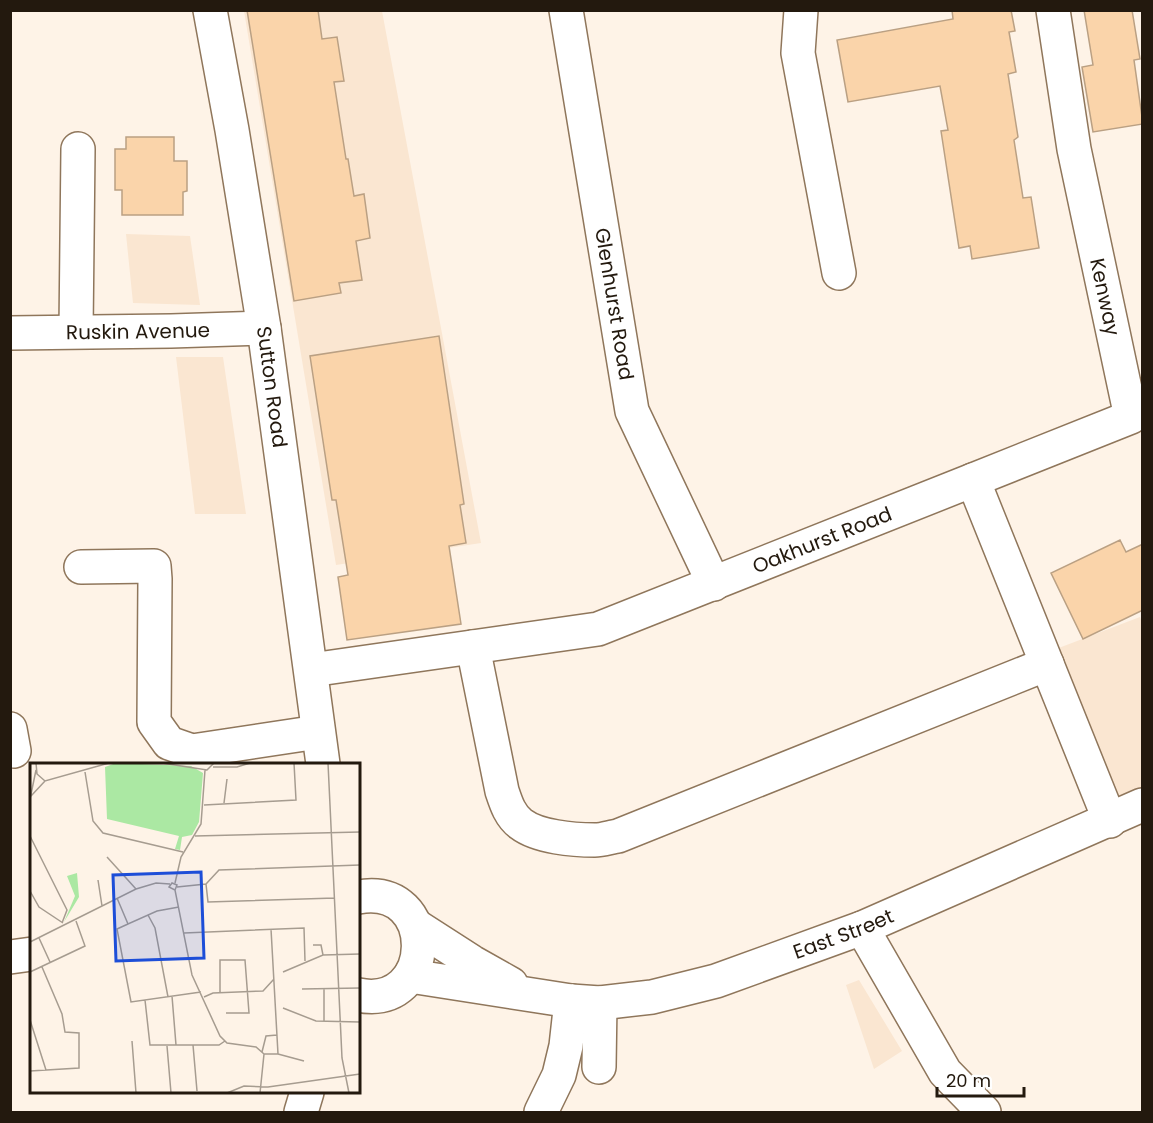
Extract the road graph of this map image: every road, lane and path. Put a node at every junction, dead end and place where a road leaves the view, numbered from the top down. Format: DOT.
graph roads {
  1 [pos="210,10"];
  2 [pos="566,10"];
  3 [pos="801,10"];
  4 [pos="1053,10"];
  5 [pos="78,149"];
  6 [pos="839,273"];
  7 [pos="264,328"];
  8 [pos="76,331"];
  9 [pos="10,333"];
  10 [pos="974,480"];
  11 [pos="81,567"];
  12 [pos="714,584"];
  13 [pos="473,647"];
  14 [pos="1047,664"];
  15 [pos="311,670"];
  16 [pos="318,732"];
  17 [pos="323,763"];
  18 [pos="1143,805"];
  19 [pos="1110,821"];
  20 [pos="360,897"];
  21 [pos="416,926"];
  22 [pos="862,928"];
  23 [pos="30,954"];
  24 [pos="10,957"];
  25 [pos="410,976"];
  26 [pos="360,994"];
  27 [pos="529,994"];
  28 [pos="585,1002"];
  29 [pos="599,1067"];
  30 [pos="307,1093"];
  31 [pos="301,1113"];
  32 [pos="541,1113"];
  33 [pos="984,1113"];
  1 -- 7 [label="street, Sutton Road"];
  2 -- 12 [label="street, Glenhurst Road"];
  3 -- 6 [label="street"];
  4 -- 10 [label="street, Kenway"];
  5 -- 8 [label="street"];
  7 -- 8 [label="street, Ruskin Avenue"];
  7 -- 15 [label="street, Sutton Road"];
  8 -- 9 [label="street, Ruskin Avenue"];
  10 -- 12 [label="street, Oakhurst Road"];
  10 -- 14 [label="street"];
  11 -- 16 [label="street"];
  12 -- 13 [label="street, Oakhurst Road"];
  13 -- 14 [label="street"];
  13 -- 15 [label="street, Oakhurst Road"];
  14 -- 19 [label="street"];
  15 -- 16 [label="street, Sutton Road"];
  16 -- 17 [label="street, Sutton Road"];
  18 -- 19 [label="street, East Street"];
  19 -- 22 [label="street, East Street"];
  20 -- 21 [label="street"];
  21 -- 25 [label="street"];
  21 -- 27 [label="street, East Street"];
  22 -- 28 [label="street, East Street"];
  22 -- 33 [label="street"];
  23 -- 24 [label="street"];
  25 -- 26 [label="street"];
  25 -- 27 [label="street, East Street"];
  27 -- 28 [label="street, East Street"];
  28 -- 29 [label="street"];
  28 -- 32 [label="street"];
  30 -- 31 [label="street"];
}
